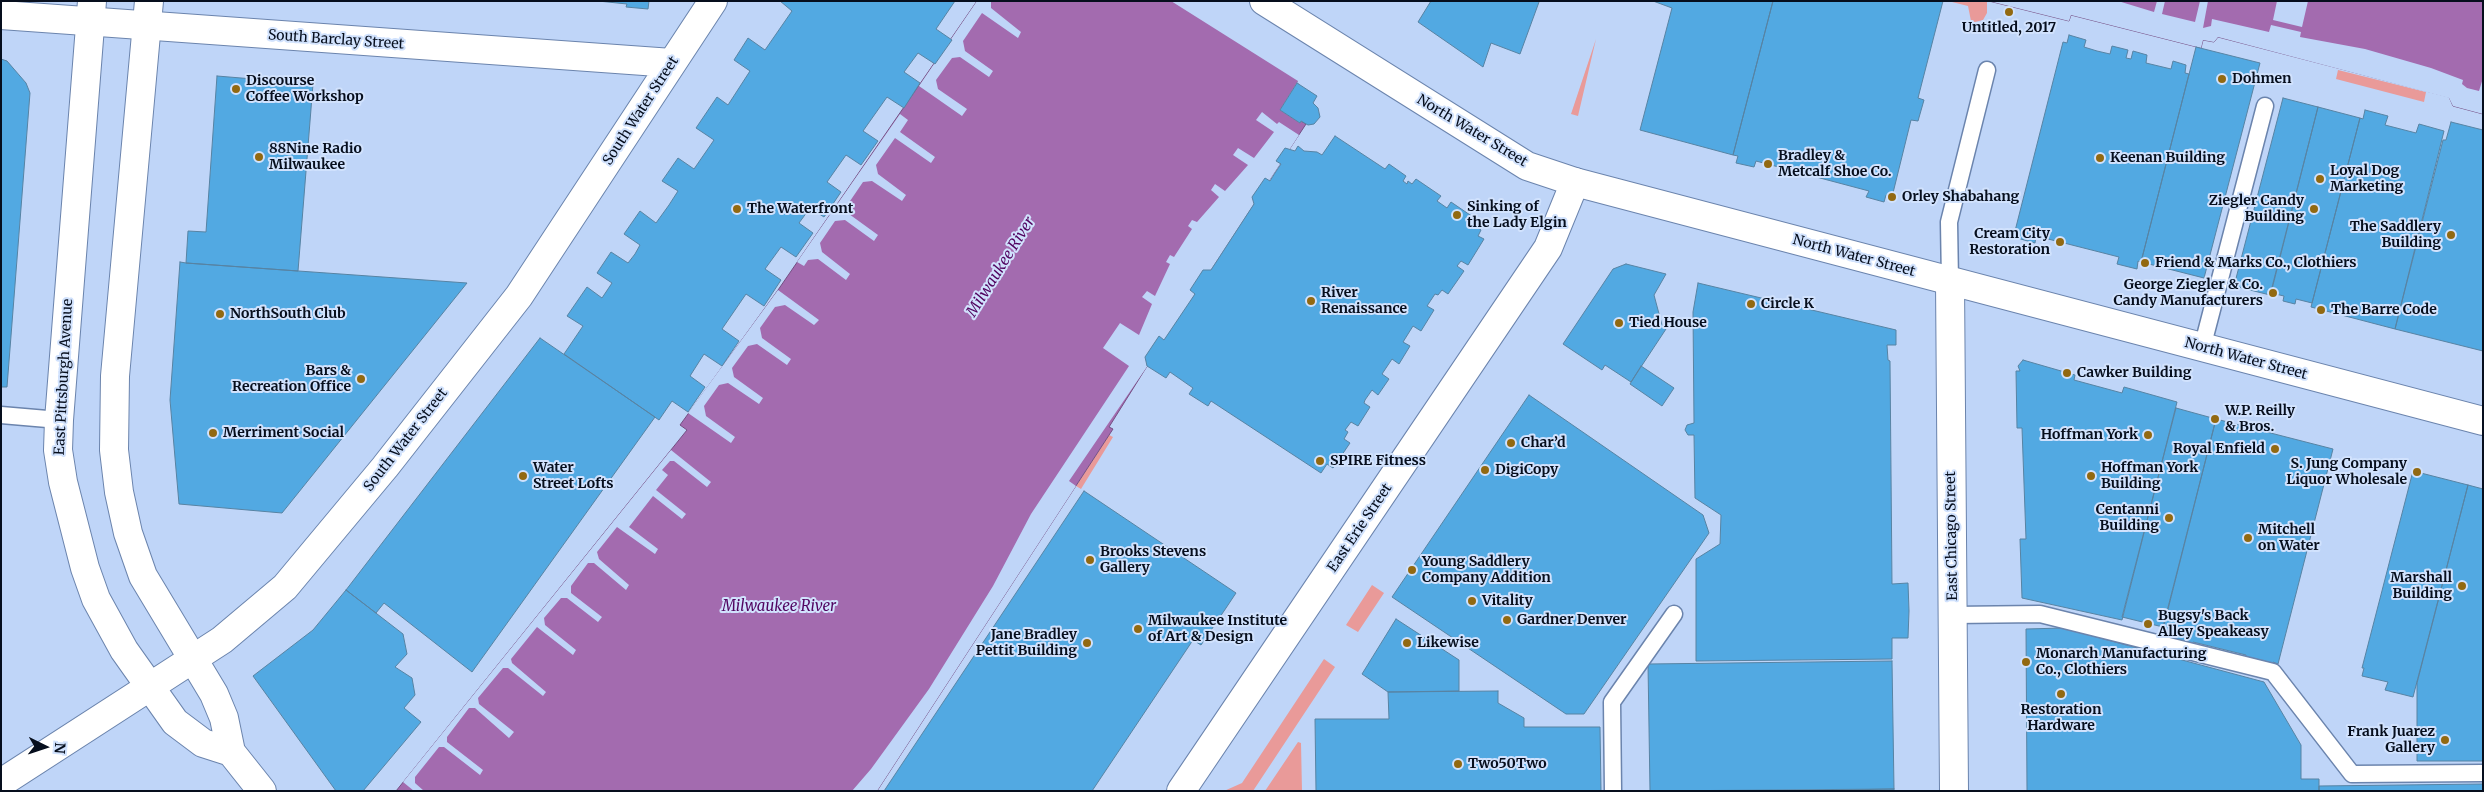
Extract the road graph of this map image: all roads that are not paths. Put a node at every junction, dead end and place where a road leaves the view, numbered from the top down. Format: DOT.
graph roads {
  1 [pos="713,1"];
  2 [pos="1264,1"];
  3 [pos="91,12"];
  4 [pos="148,14"];
  5 [pos="1,15"];
  6 [pos="672,63"];
  7 [pos="1987,70"];
  8 [pos="2265,106"];
  9 [pos="1575,182"];
  10 [pos="1950,282"];
  11 [pos="2202,348"];
  12 [pos="1,415"];
  13 [pos="59,420"];
  14 [pos="2483,421"];
  15 [pos="1674,614"];
  16 [pos="1953,615"];
  17 [pos="193,660"];
  18 [pos="151,688"];
  19 [pos="231,752"];
  20 [pos="2483,773"];
  21 [pos="1,783"];
  22 [pos="262,791"];
  23 [pos="1181,791"];
  24 [pos="1613,791"];
  25 [pos="1954,791"];
  1 -- 6 [label="street, South Water Street"];
  2 -- 9 [label="street, North Water Street"];
  3 -- 4 [label="street, South Barclay Street"];
  3 -- 5 [label="street, South Barclay Street"];
  3 -- 13 [label="street, East Pittsburgh Avenue"];
  4 -- 6 [label="street, South Barclay Street"];
  4 -- 17 [label="street"];
  6 -- 17 [label="street, South Water Street"];
  7 -- 10 [label="lane"];
  8 -- 11 [label="lane"];
  9 -- 10 [label="street, North Water Street"];
  9 -- 23 [label="street, East Erie Street"];
  10 -- 11 [label="street, North Water Street"];
  10 -- 16 [label="street, East Chicago Street"];
  11 -- 14 [label="street, North Water Street"];
  12 -- 13 [label="lane"];
  13 -- 18 [label="street, East Pittsburgh Avenue"];
  15 -- 24 [label="lane"];
  16 -- 20 [label="lane"];
  16 -- 25 [label="street, East Chicago Street"];
  17 -- 18 [label="street, South Water Street"];
  17 -- 19 [label="street"];
  18 -- 19 [label="street, East Pittsburgh Avenue"];
  18 -- 21 [label="street, South Water Street"];
  19 -- 22 [label="street"];
}
